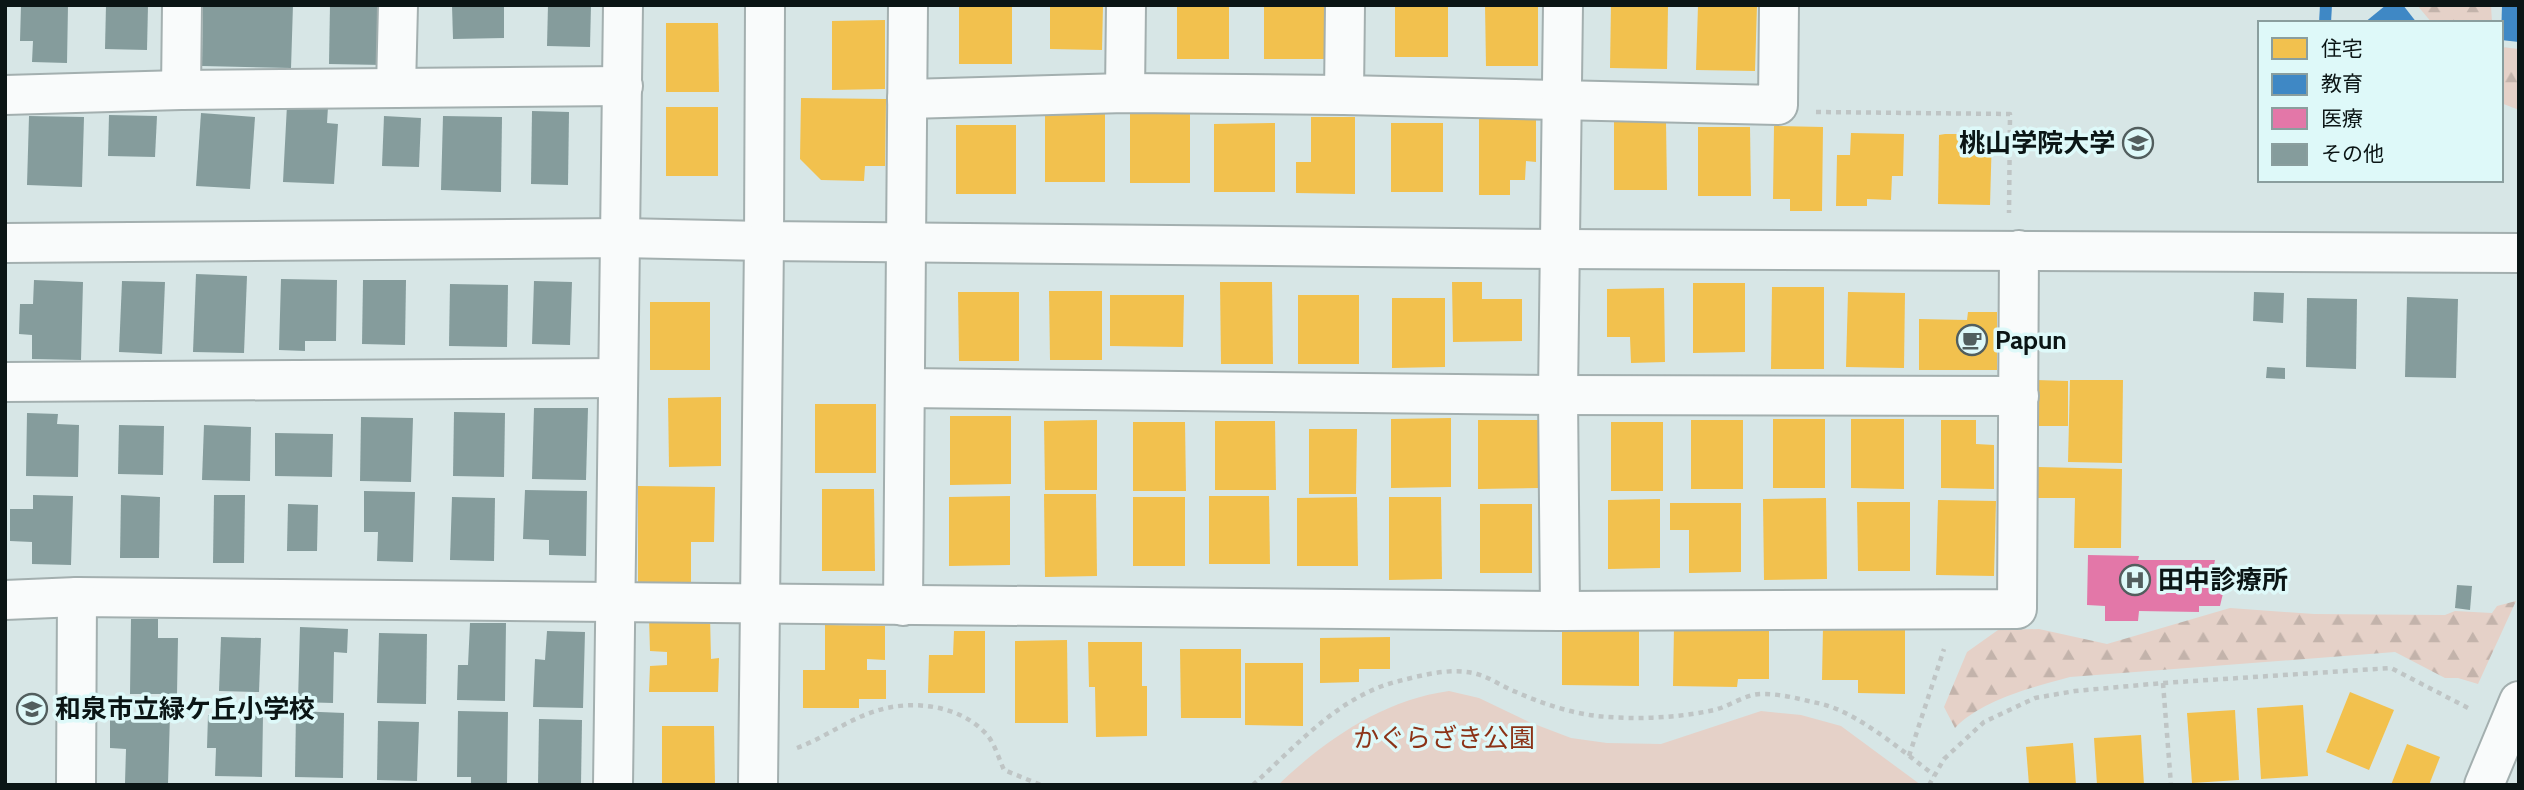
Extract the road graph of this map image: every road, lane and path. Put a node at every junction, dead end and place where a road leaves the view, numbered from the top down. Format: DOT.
graph roads {
  1 [pos="182,5"];
  2 [pos="398,5"];
  3 [pos="623,5"];
  4 [pos="765,5"];
  5 [pos="908,5"];
  6 [pos="1126,5"];
  7 [pos="1345,5"];
  8 [pos="1563,5"];
  9 [pos="1779,5"];
  10 [pos="622,86"];
  11 [pos="396,88"];
  12 [pos="181,90"];
  13 [pos="1125,93"];
  14 [pos="5,94"];
  15 [pos="1344,95"];
  16 [pos="907,100"];
  17 [pos="1563,102"];
  18 [pos="1778,105"];
  19 [pos="621,238"];
  20 [pos="764,241"];
  21 [pos="905,241"];
  22 [pos="5,243"];
  23 [pos="1561,249"];
  24 [pos="2014,250"];
  25 [pos="2519,253"];
  26 [pos="618,378"];
  27 [pos="5,382"];
  28 [pos="905,388"];
  29 [pos="1558,395"];
  30 [pos="2019,396"];
  31 [pos="77,597"];
  32 [pos="5,600"];
  33 [pos="613,604"];
  34 [pos="760,604"];
  35 [pos="903,606"];
  36 [pos="1958,608"];
  37 [pos="1560,611"];
  38 [pos="2163,683"];
  39 [pos="2519,701"];
  40 [pos="2470,709"];
  41 [pos="1909,756"];
  42 [pos="758,768"];
  43 [pos="1934,775"];
  44 [pos="76,785"];
  45 [pos="613,785"];
  46 [pos="1041,785"];
  47 [pos="1253,785"];
  48 [pos="1929,785"];
  49 [pos="2171,785"];
  50 [pos="2484,785"];
  1 -- 12 [label="street"];
  2 -- 11 [label="street"];
  3 -- 10 [label="street"];
  4 -- 20 [label="street"];
  5 -- 16 [label="street"];
  6 -- 13 [label="street"];
  7 -- 15 [label="street"];
  8 -- 17 [label="street"];
  9 -- 18 [label="street"];
  10 -- 11 [label="street"];
  10 -- 19 [label="street"];
  11 -- 12 [label="street"];
  12 -- 14 [label="street"];
  13 -- 15 [label="street"];
  13 -- 16 [label="street"];
  15 -- 17 [label="street"];
  16 -- 21 [label="street"];
  17 -- 18 [label="street"];
  17 -- 23 [label="street"];
  18 -- 24 [label="path"];
  19 -- 20 [label="street"];
  19 -- 22 [label="street"];
  19 -- 26 [label="street"];
  20 -- 21 [label="street"];
  20 -- 34 [label="street"];
  21 -- 23 [label="street"];
  21 -- 28 [label="street"];
  23 -- 24 [label="street"];
  23 -- 29 [label="street"];
  24 -- 25 [label="street"];
  24 -- 30 [label="street"];
  26 -- 27 [label="street"];
  26 -- 33 [label="street"];
  28 -- 29 [label="street"];
  28 -- 35 [label="street"];
  29 -- 30 [label="street"];
  29 -- 37 [label="street"];
  30 -- 36 [label="street"];
  31 -- 32 [label="street"];
  31 -- 33 [label="street"];
  31 -- 44 [label="street"];
  33 -- 34 [label="street"];
  33 -- 45 [label="street"];
  34 -- 35 [label="street"];
  34 -- 42 [label="street"];
  35 -- 37 [label="street"];
  36 -- 37 [label="street"];
  36 -- 41 [label="path"];
  38 -- 40 [label="path"];
  38 -- 43 [label="path"];
  38 -- 49 [label="path"];
  39 -- 50 [label="street"];
  41 -- 43 [label="path"];
  41 -- 47 [label="path"];
  42 -- 46 [label="path"];
  43 -- 48 [label="path"];
}
